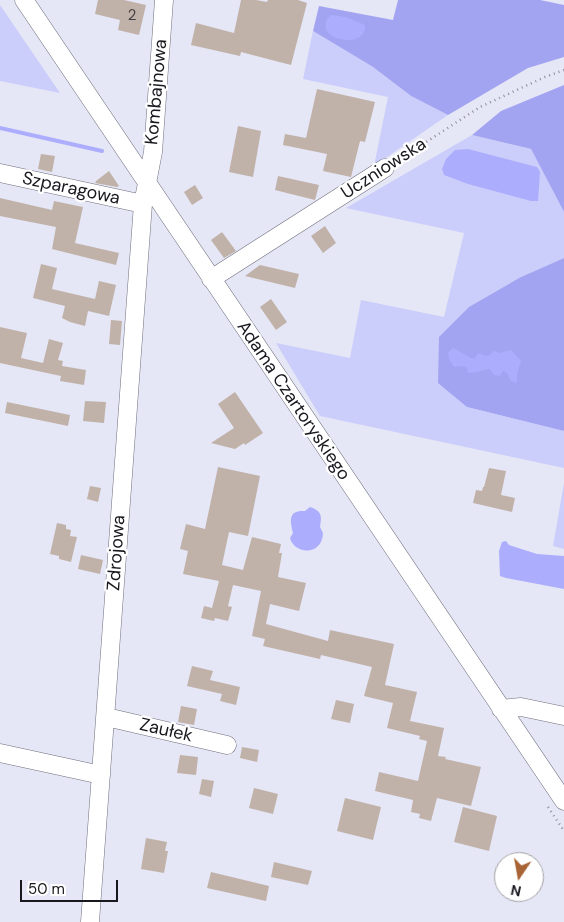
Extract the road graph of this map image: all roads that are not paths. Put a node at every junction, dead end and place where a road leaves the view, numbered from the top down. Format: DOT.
graph roads {
  1 [pos="24,0"];
  2 [pos="164,0"];
  3 [pos="385,168"];
  4 [pos="0,173"];
  5 [pos="147,184"];
  6 [pos="143,204"];
  7 [pos="211,279"];
  8 [pos="501,708"];
  9 [pos="564,716"];
  10 [pos="105,718"];
  11 [pos="227,745"];
  12 [pos="0,753"];
  13 [pos="101,775"];
  14 [pos="564,801"];
  15 [pos="90,922"];
  1 -- 5 [label="street, Adama Czartoryskiego"];
  2 -- 5 [label="street, Kombajnowa"];
  3 -- 7 [label="street, Uczniowska"];
  4 -- 6 [label="street, Szparagowa"];
  5 -- 6 [label="street, Zdrojowa"];
  5 -- 7 [label="street, Adama Czartoryskiego"];
  6 -- 10 [label="street, Zdrojowa"];
  7 -- 8 [label="street, Adama Czartoryskiego"];
  8 -- 9 [label="street"];
  8 -- 14 [label="street, Adama Czartoryskiego"];
  10 -- 11 [label="street, Zaułek"];
  10 -- 13 [label="street, Zdrojowa"];
  12 -- 13 [label="street"];
  13 -- 15 [label="street, Zdrojowa"];
}
